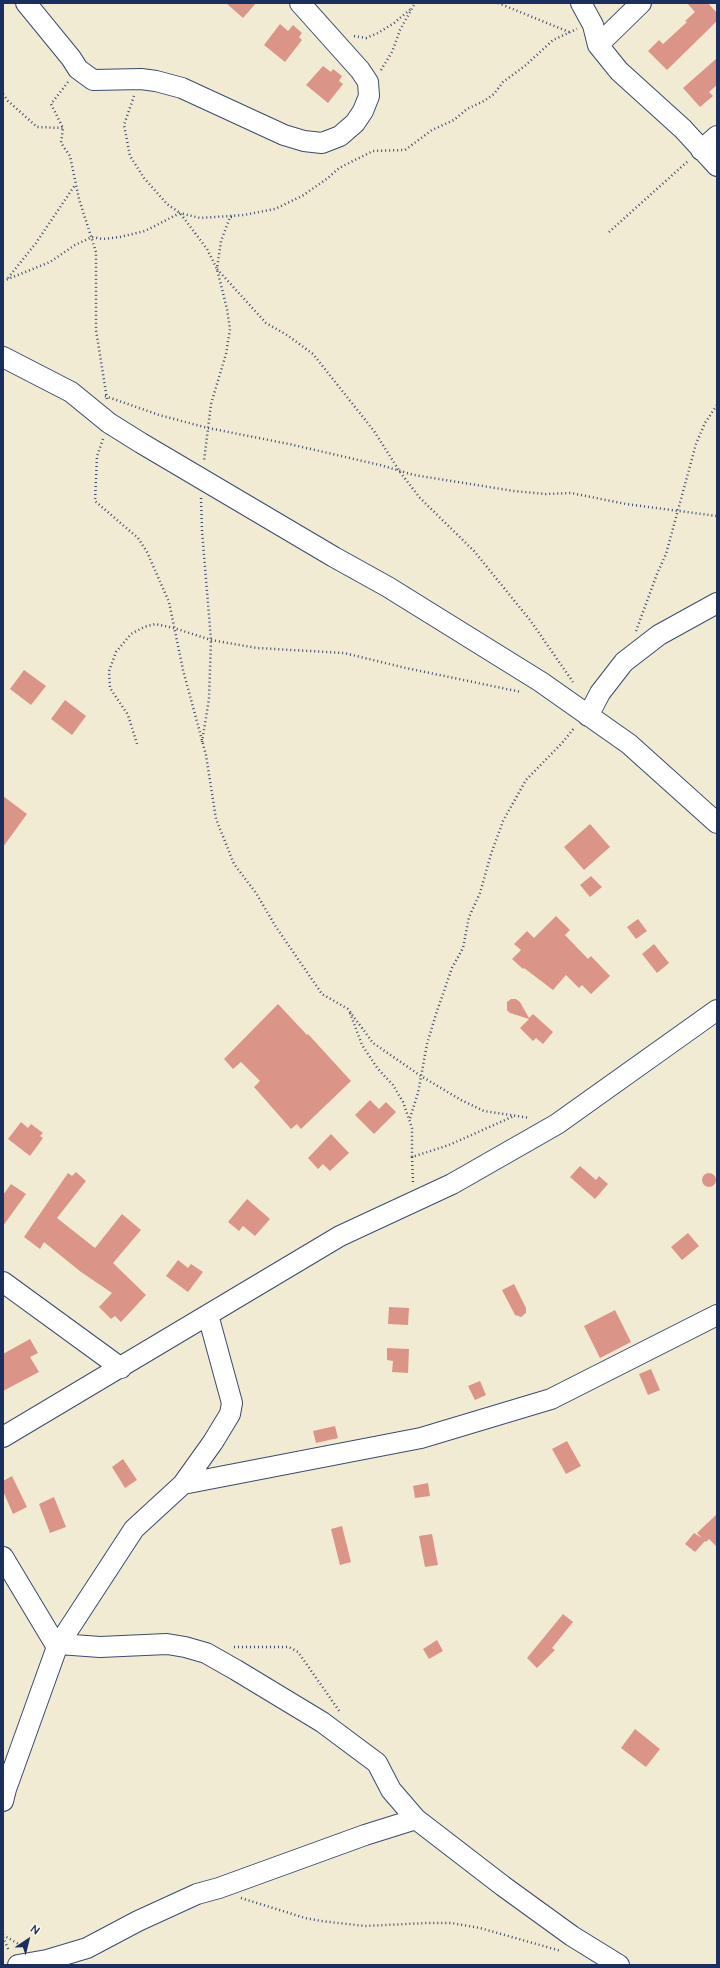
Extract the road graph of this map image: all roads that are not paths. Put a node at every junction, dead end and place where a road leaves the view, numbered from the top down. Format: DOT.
graph roads {
  1 [pos="26,3"];
  2 [pos="300,3"];
  3 [pos="581,3"];
  4 [pos="641,3"];
  5 [pos="598,45"];
  6 [pos="717,136"];
  7 [pos="701,150"];
  8 [pos="717,166"];
  9 [pos="3,358"];
  10 [pos="717,603"];
  11 [pos="588,716"];
  12 [pos="717,823"];
  13 [pos="717,1010"];
  14 [pos="3,1282"];
  15 [pos="11,1298"];
  16 [pos="208,1315"];
  17 [pos="717,1315"];
  18 [pos="121,1368"];
  19 [pos="3,1437"];
  20 [pos="182,1484"];
  21 [pos="3,1557"];
  22 [pos="58,1645"];
  23 [pos="3,1801"];
  24 [pos="416,1819"];
  25 [pos="18,1965"];
  26 [pos="620,1965"];
  1 -- 2 [label="street"];
  3 -- 5 [label="street"];
  4 -- 5 [label="street"];
  5 -- 7 [label="street"];
  6 -- 7 [label="street"];
  7 -- 8 [label="street"];
  9 -- 11 [label="street"];
  10 -- 11 [label="street"];
  11 -- 12 [label="street"];
  13 -- 16 [label="street"];
  14 -- 15 [label="street"];
  15 -- 18 [label="street"];
  16 -- 18 [label="street"];
  16 -- 20 [label="street"];
  17 -- 20 [label="street"];
  18 -- 19 [label="street"];
  20 -- 22 [label="street"];
  21 -- 22 [label="street"];
  22 -- 23 [label="street"];
  22 -- 24 [label="street"];
  24 -- 25 [label="street"];
  24 -- 26 [label="street"];
}
